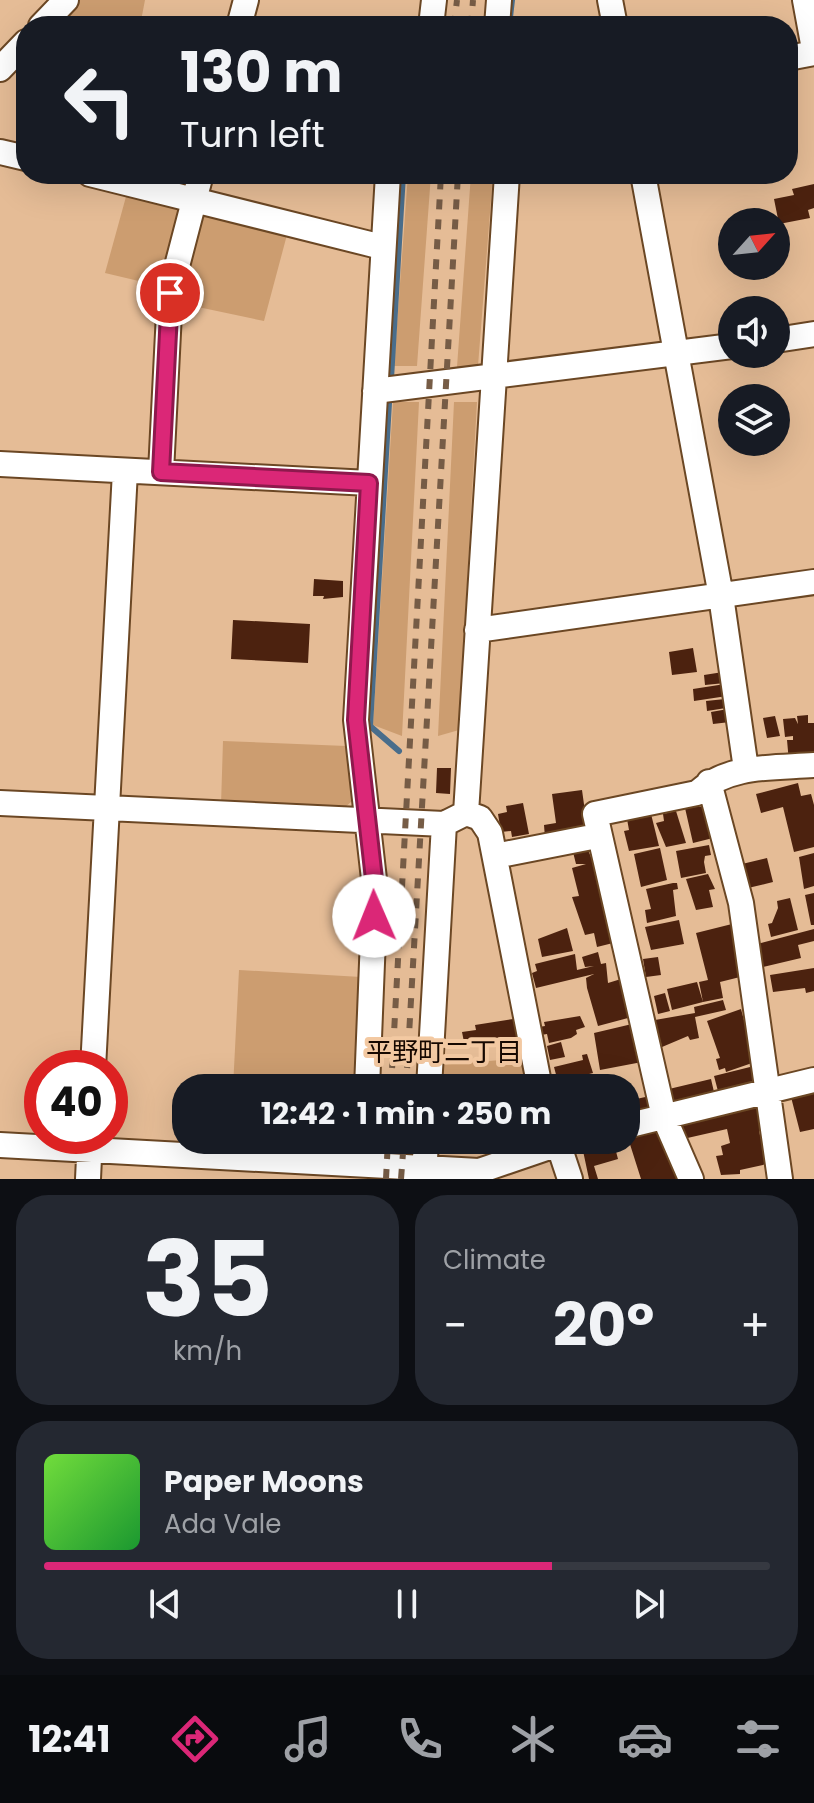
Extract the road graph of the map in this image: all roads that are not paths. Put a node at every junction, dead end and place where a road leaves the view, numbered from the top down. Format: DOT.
graph roads {
  1 [pos="66,0"];
  2 [pos="805,0"];
  3 [pos="51,16"];
  4 [pos="814,51"];
  5 [pos="16,52"];
  6 [pos="0,69"];
  7 [pos="130,184"];
  8 [pos="198,184"];
  9 [pos="387,184"];
  10 [pos="506,184"];
  11 [pos="645,184"];
  12 [pos="194,200"];
  13 [pos="382,247"];
  14 [pos="814,334"];
  15 [pos="790,338"];
  16 [pos="718,348"];
  17 [pos="677,353"];
  18 [pos="492,378"];
  19 [pos="375,391"];
  20 [pos="0,464"];
  21 [pos="125,471"];
  22 [pos="161,472"];
  23 [pos="369,483"];
  24 [pos="814,582"];
  25 [pos="721,596"];
  26 [pos="477,630"];
  27 [pos="814,765"];
  28 [pos="746,769"];
  29 [pos="709,782"];
  30 [pos="0,803"];
  31 [pos="105,808"];
  32 [pos="455,818"];
  33 [pos="366,820"];
  34 [pos="597,836"];
  35 [pos="495,856"];
  36 [pos="94,1050"];
  37 [pos="368,1074"];
  38 [pos="430,1074"];
  39 [pos="537,1074"];
  40 [pos="814,1080"];
  41 [pos="768,1092"];
  42 [pos="664,1117"];
  43 [pos="640,1123"];
  44 [pos="24,1144"];
  45 [pos="0,1145"];
  46 [pos="128,1148"];
  47 [pos="89,1154"];
  48 [pos="425,1154"];
  49 [pos="526,1154"];
  50 [pos="565,1154"];
  51 [pos="364,1161"];
  52 [pos="292,1169"];
  53 [pos="424,1174"];
  54 [pos="88,1179"];
  55 [pos="570,1179"];
  56 [pos="691,1179"];
  57 [pos="780,1179"];
  1 -- 3 [label="street"];
  2 -- 4 [label="street"];
  5 -- 6 [label="street"];
  7 -- 12 [label="street"];
  8 -- 12 [label="street"];
  9 -- 13 [label="street"];
  10 -- 18 [label="street"];
  11 -- 17 [label="street"];
  12 -- 13 [label="street"];
  12 -- 22 [label="street"];
  13 -- 19 [label="street"];
  14 -- 15 [label="street"];
  16 -- 17 [label="street"];
  17 -- 18 [label="street"];
  17 -- 25 [label="street"];
  18 -- 19 [label="street"];
  18 -- 26 [label="street"];
  19 -- 23 [label="street"];
  20 -- 21 [label="street"];
  21 -- 22 [label="street"];
  21 -- 31 [label="street"];
  22 -- 23 [label="street"];
  23 -- 33 [label="street"];
  24 -- 25 [label="street"];
  25 -- 26 [label="street"];
  25 -- 28 [label="street"];
  26 -- 32 [label="street"];
  27 -- 28 [label="street"];
  28 -- 29 [label="street"];
  29 -- 34 [label="street"];
  29 -- 41 [label="street"];
  30 -- 31 [label="street"];
  31 -- 33 [label="street"];
  31 -- 36 [label="street"];
  32 -- 33 [label="street"];
  32 -- 35 [label="street"];
  32 -- 38 [label="street"];
  33 -- 37 [label="street"];
  34 -- 35 [label="street"];
  34 -- 42 [label="street"];
  35 -- 39 [label="street"];
  40 -- 41 [label="street"];
  41 -- 42 [label="street"];
  41 -- 57 [label="street"];
  42 -- 43 [label="street"];
  42 -- 56 [label="street"];
  44 -- 45 [label="street"];
  46 -- 52 [label="street"];
  47 -- 54 [label="street"];
  48 -- 53 [label="street"];
  49 -- 53 [label="street"];
  50 -- 55 [label="street"];
  51 -- 52 [label="street"];
  51 -- 53 [label="street"];
}
